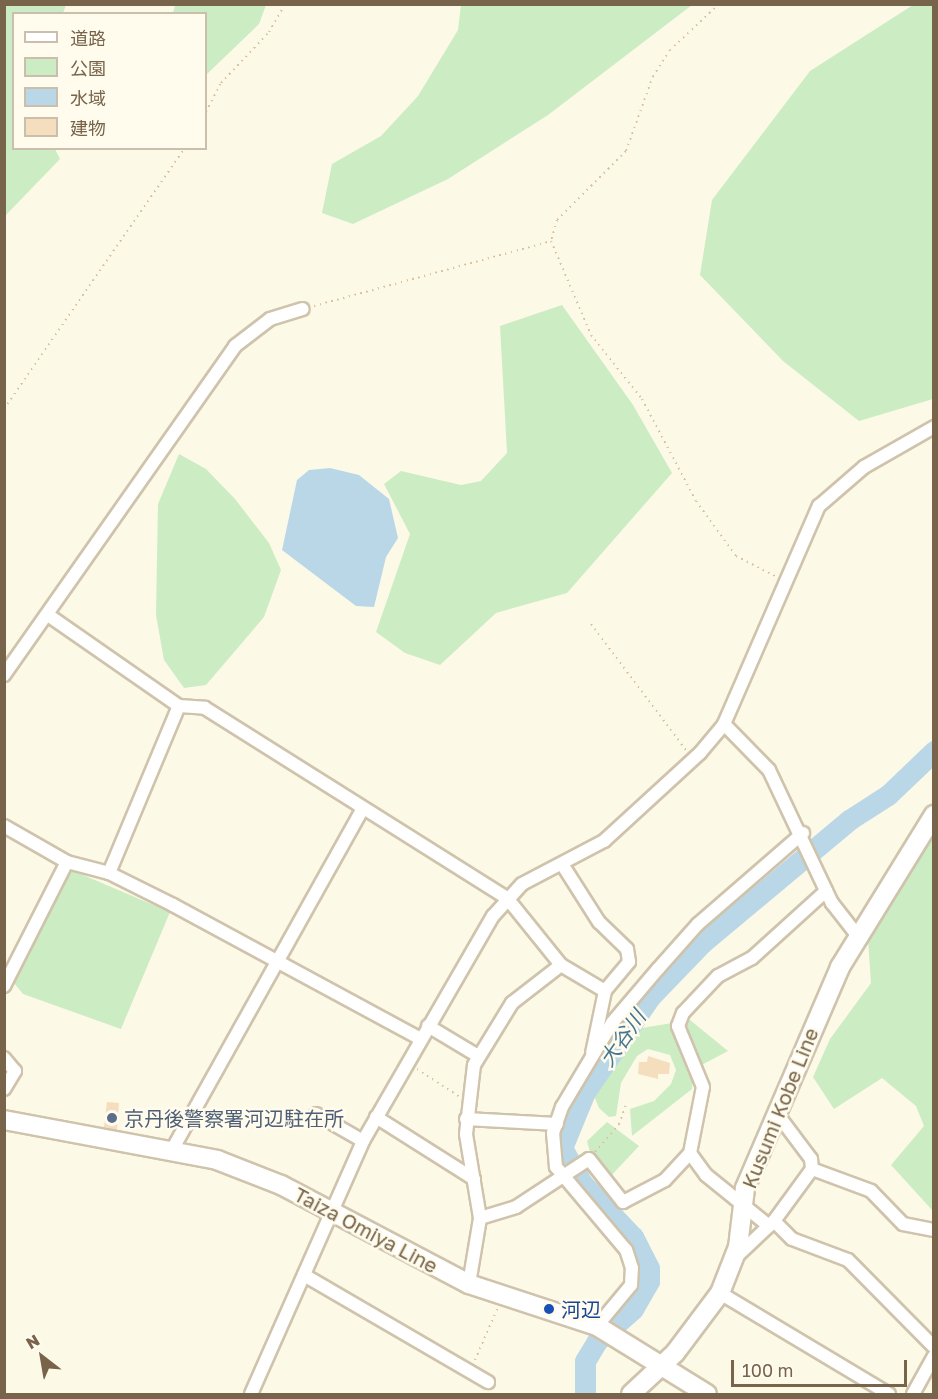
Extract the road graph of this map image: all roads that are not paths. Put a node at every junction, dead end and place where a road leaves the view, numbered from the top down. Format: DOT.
graph roads {
  1 [pos="303,309"];
  2 [pos="933,428"];
  3 [pos="48,615"];
  4 [pos="4,675"];
  5 [pos="179,706"];
  6 [pos="724,724"];
  7 [pos="362,810"];
  8 [pos="933,815"];
  9 [pos="4,826"];
  10 [pos="802,833"];
  11 [pos="67,861"];
  12 [pos="562,864"];
  13 [pos="108,873"];
  14 [pos="826,891"];
  15 [pos="507,898"];
  16 [pos="857,935"];
  17 [pos="279,962"];
  18 [pos="561,965"];
  19 [pos="4,986"];
  20 [pos="605,991"];
  21 [pos="428,1026"];
  22 [pos="421,1039"];
  23 [pos="592,1053"];
  24 [pos="478,1056"];
  25 [pos="4,1058"];
  26 [pos="4,1089"];
  27 [pos="316,1114"];
  28 [pos="778,1115"];
  29 [pos="376,1117"];
  30 [pos="466,1119"];
  31 [pos="4,1120"];
  32 [pos="557,1124"];
  33 [pos="363,1141"];
  34 [pos="172,1150"];
  35 [pos="690,1153"];
  36 [pos="812,1168"];
  37 [pos="566,1174"];
  38 [pos="474,1179"];
  39 [pos="743,1203"];
  40 [pos="335,1212"];
  41 [pos="480,1218"];
  42 [pos="771,1223"];
  43 [pos="933,1230"];
  44 [pos="734,1260"];
  45 [pos="304,1275"];
  46 [pos="469,1284"];
  47 [pos="720,1293"];
  48 [pos="604,1330"];
  49 [pos="933,1347"];
  50 [pos="933,1356"];
  51 [pos="661,1363"];
  52 [pos="488,1382"];
  53 [pos="251,1395"];
  54 [pos="631,1395"];
  55 [pos="707,1395"];
  56 [pos="889,1395"];
  57 [pos="913,1395"];
  1 -- 3 [label="street"];
  2 -- 6 [label="street"];
  3 -- 4 [label="street"];
  3 -- 5 [label="street"];
  5 -- 7 [label="street"];
  5 -- 13 [label="street"];
  6 -- 10 [label="street"];
  6 -- 12 [label="street"];
  7 -- 15 [label="street"];
  7 -- 17 [label="street"];
  8 -- 16 [label="main road, Kusumi Kobe Line"];
  9 -- 11 [label="street"];
  10 -- 14 [label="street"];
  10 -- 23 [label="street"];
  11 -- 13 [label="street"];
  11 -- 19 [label="street"];
  12 -- 15 [label="street"];
  12 -- 20 [label="street"];
  13 -- 17 [label="street"];
  14 -- 16 [label="street"];
  14 -- 35 [label="street"];
  15 -- 18 [label="street"];
  15 -- 21 [label="street"];
  16 -- 28 [label="main road, Kusumi Kobe Line"];
  17 -- 22 [label="street"];
  17 -- 34 [label="street"];
  18 -- 20 [label="street"];
  18 -- 24 [label="street"];
  20 -- 23 [label="street"];
  21 -- 22 [label="street"];
  21 -- 24 [label="street"];
  22 -- 29 [label="street"];
  23 -- 32 [label="street"];
  24 -- 30 [label="street"];
  25 -- 26 [label="street"];
  27 -- 33 [label="street"];
  28 -- 36 [label="street"];
  28 -- 39 [label="main road, Kusumi Kobe Line"];
  29 -- 33 [label="street"];
  29 -- 38 [label="street"];
  30 -- 32 [label="street"];
  30 -- 38 [label="street"];
  31 -- 34 [label="main road, Taiza Omiya Line"];
  32 -- 37 [label="street"];
  33 -- 40 [label="street"];
  34 -- 40 [label="main road, Taiza Omiya Line"];
  35 -- 37 [label="street"];
  35 -- 39 [label="street"];
  36 -- 42 [label="street"];
  36 -- 43 [label="street"];
  37 -- 41 [label="street"];
  37 -- 48 [label="street"];
  38 -- 41 [label="street"];
  39 -- 42 [label="street"];
  39 -- 44 [label="main road, Kusumi Kobe Line"];
  40 -- 45 [label="street"];
  40 -- 46 [label="main road, Taiza Omiya Line"];
  41 -- 46 [label="street"];
  42 -- 44 [label="street"];
  42 -- 49 [label="street"];
  44 -- 47 [label="main road, Kusumi Kobe Line"];
  45 -- 52 [label="street"];
  45 -- 53 [label="street"];
  46 -- 48 [label="main road, Taiza Omiya Line"];
  47 -- 51 [label="main road, Kusumi Kobe Line"];
  47 -- 56 [label="street"];
  48 -- 51 [label="main road, Taiza Omiya Line"];
  50 -- 57 [label="street"];
  51 -- 54 [label="main road, Kusumi Kobe Line"];
  51 -- 55 [label="main road, Taiza Omiya Line"];
}
